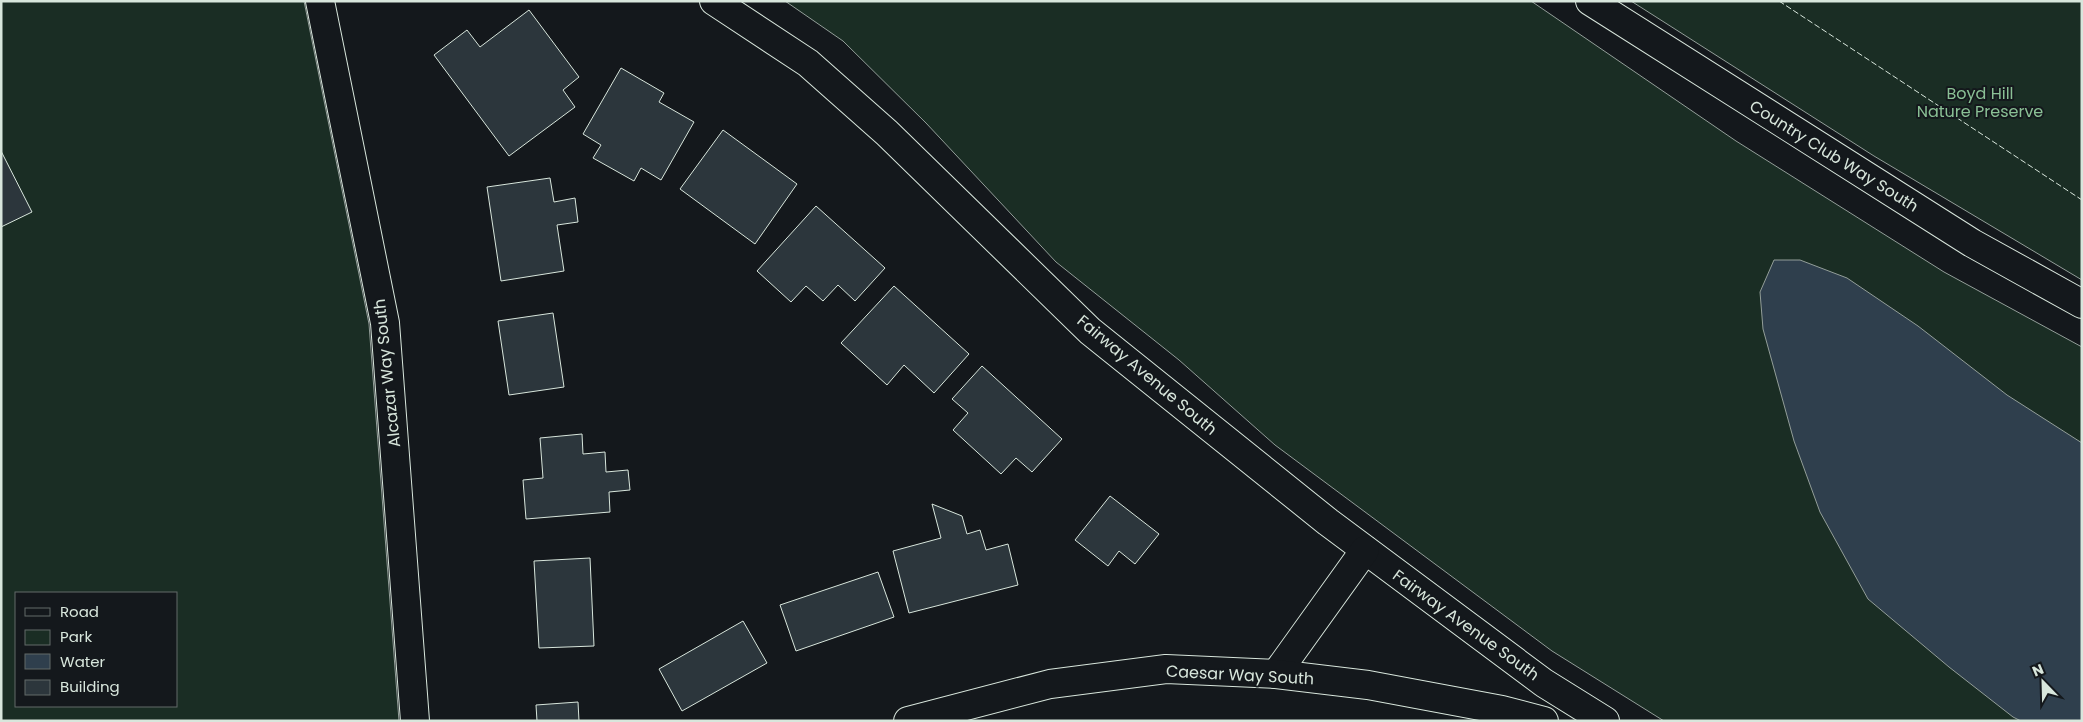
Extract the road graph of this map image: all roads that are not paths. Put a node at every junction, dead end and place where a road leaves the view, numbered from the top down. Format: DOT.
graph roads {
  1 [pos="320,1"];
  2 [pos="714,1"];
  3 [pos="1590,1"];
  4 [pos="2082,304"];
  5 [pos="1365,550"];
  6 [pos="1276,674"];
  7 [pos="415,721"];
  8 [pos="908,721"];
  9 [pos="1544,721"];
  10 [pos="1605,721"];
  1 -- 7 [label="street, Alcazar Way South"];
  2 -- 5 [label="street, Fairway Avenue South"];
  3 -- 4 [label="street, Country Club Way South"];
  5 -- 6 [label="street"];
  5 -- 10 [label="street, Fairway Avenue South"];
  6 -- 8 [label="street, Caesar Way South"];
  6 -- 9 [label="street, Caesar Way South"];
}
